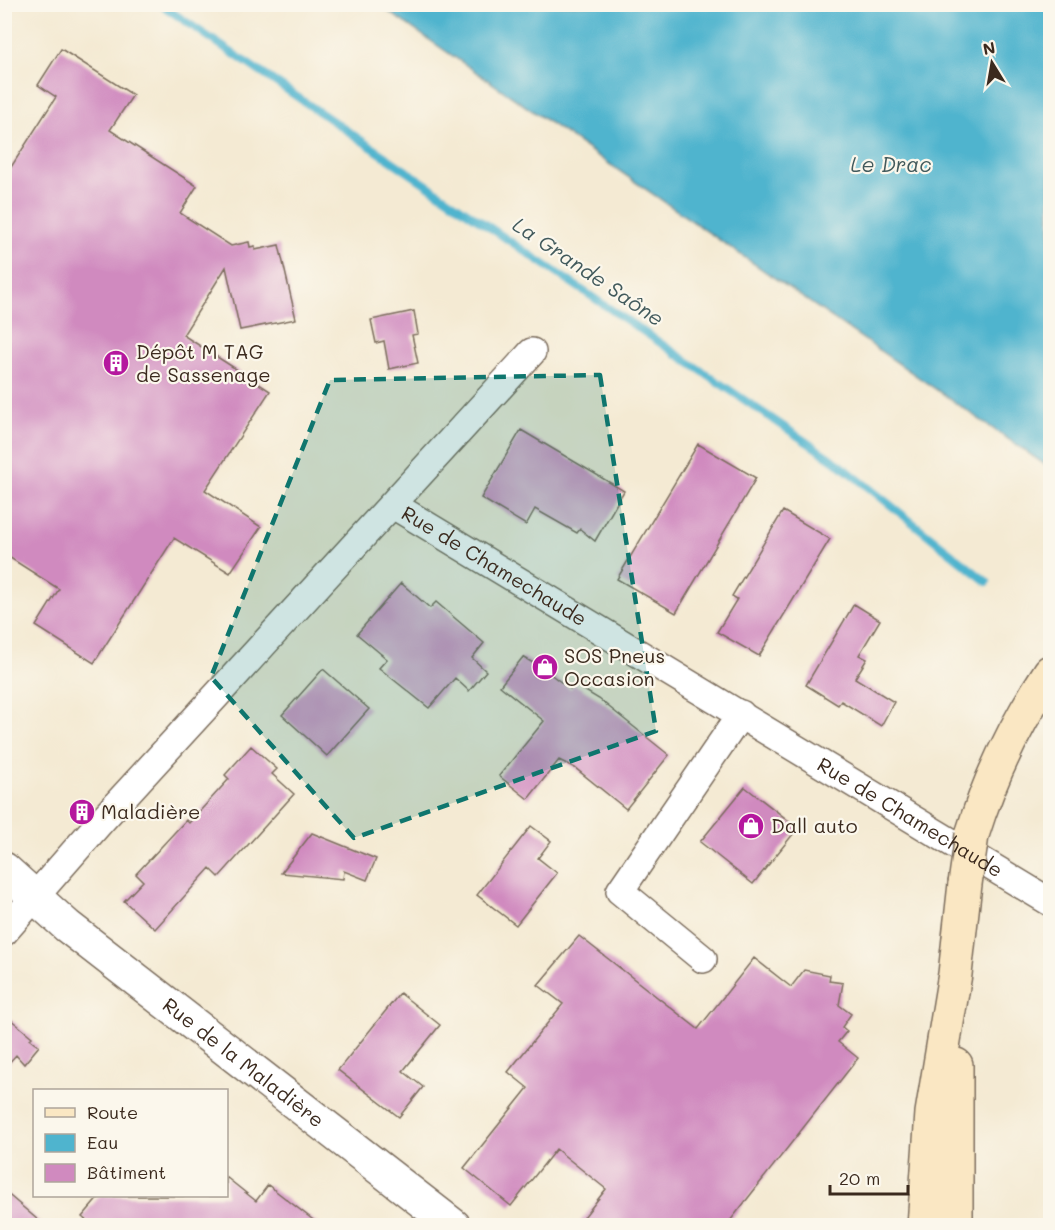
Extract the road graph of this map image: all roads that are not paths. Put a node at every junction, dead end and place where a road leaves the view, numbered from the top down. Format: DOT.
graph roads {
  1 [pos="532,352"];
  2 [pos="393,505"];
  3 [pos="1050,672"];
  4 [pos="741,714"];
  5 [pos="4,868"];
  6 [pos="36,896"];
  7 [pos="1050,902"];
  8 [pos="4,932"];
  9 [pos="703,959"];
  10 [pos="956,974"];
  11 [pos="453,1226"];
  12 [pos="924,1226"];
  13 [pos="956,1226"];
  1 -- 2 [label="street"];
  2 -- 4 [label="street, Rue de Chamechaude"];
  2 -- 6 [label="street, Rue de Chamechaude"];
  3 -- 10 [label="main road, bridge"];
  4 -- 7 [label="street, Rue de Chamechaude"];
  4 -- 9 [label="street"];
  5 -- 6 [label="street, Rue de la Maladière"];
  6 -- 8 [label="street, Rue de Chamechaude"];
  6 -- 11 [label="street, Rue de la Maladière"];
  10 -- 12 [label="main road"];
  10 -- 13 [label="main road"];
}
